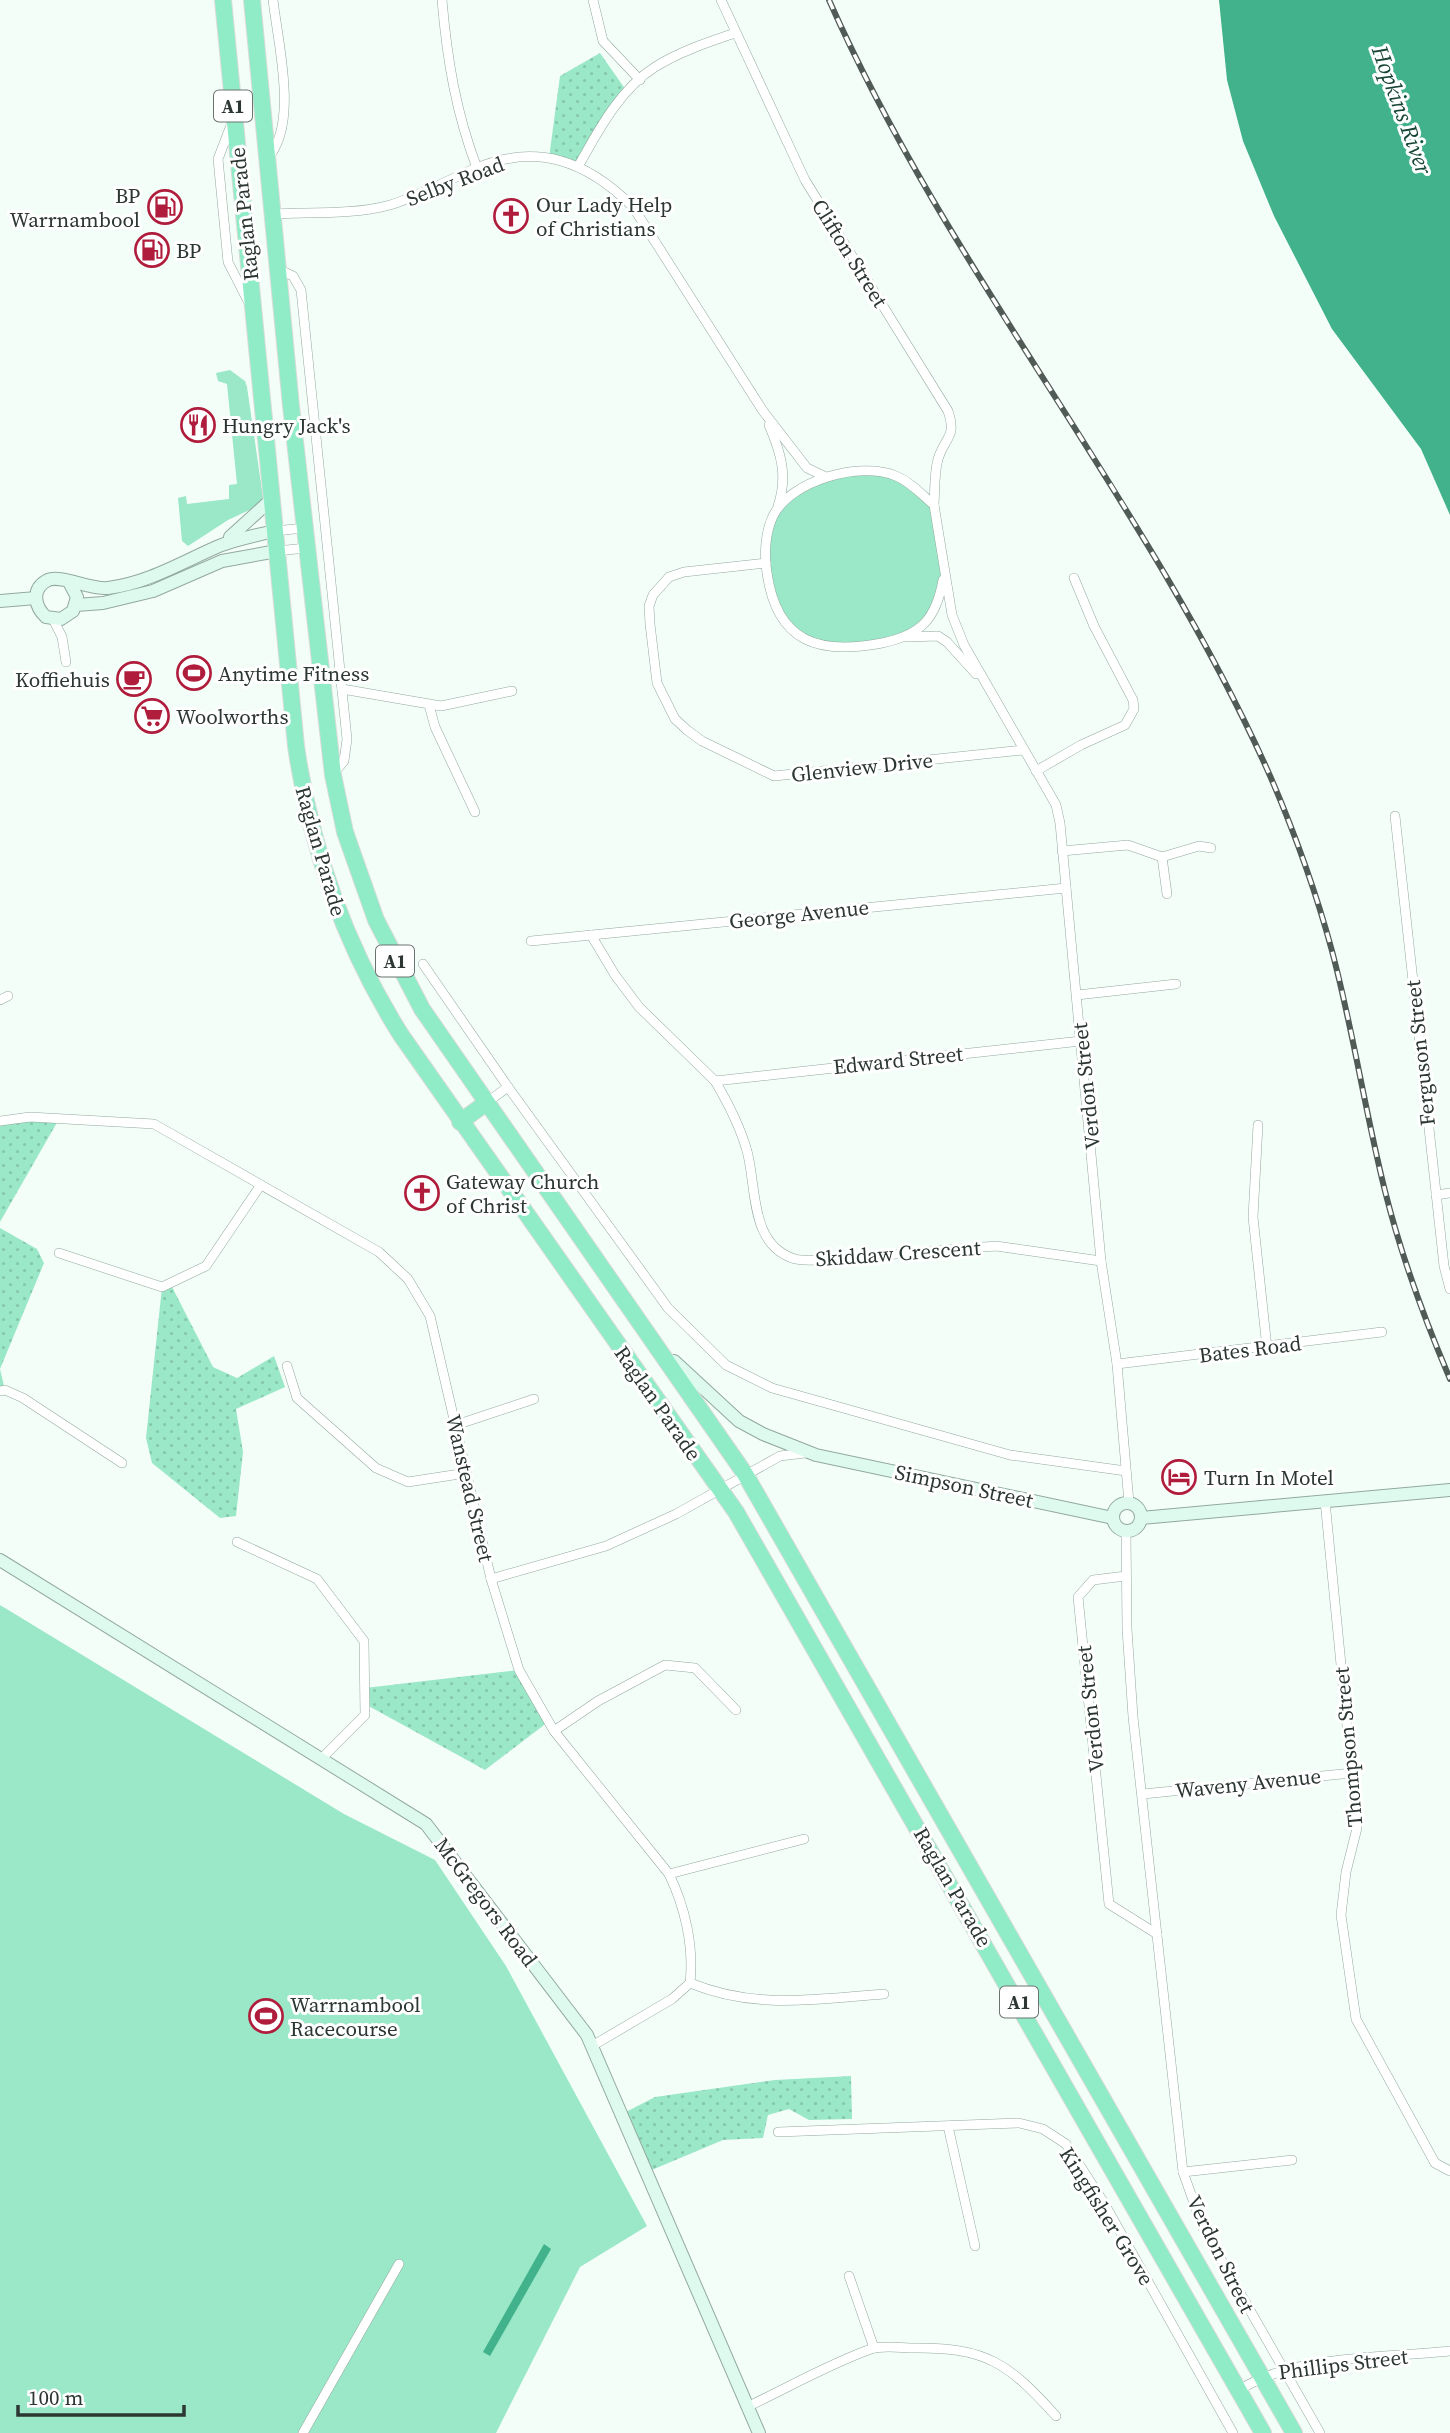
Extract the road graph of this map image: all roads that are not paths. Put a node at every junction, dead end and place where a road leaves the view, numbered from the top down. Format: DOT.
graph roads {
  1 [pos="223,0"];
  2 [pos="252,0"];
  3 [pos="273,0"];
  4 [pos="442,0"];
  5 [pos="593,0"];
  6 [pos="721,0"];
  7 [pos="735,33"];
  8 [pos="640,80"];
  9 [pos="267,159"];
  10 [pos="579,165"];
  11 [pos="477,168"];
  12 [pos="273,214"];
  13 [pos="278,269"];
  14 [pos="763,411"];
  15 [pos="824,476"];
  16 [pos="273,498"];
  17 [pos="934,506"];
  18 [pos="776,510"];
  19 [pos="304,528"];
  20 [pos="275,531"];
  21 [pos="219,546"];
  22 [pos="306,548"];
  23 [pos="277,551"];
  24 [pos="766,563"];
  25 [pos="1074,578"];
  26 [pos="943,580"];
  27 [pos="69,582"];
  28 [pos="36,598"];
  29 [pos="0,601"];
  30 [pos="76,605"];
  31 [pos="68,616"];
  32 [pos="53,619"];
  33 [pos="62,638"];
  34 [pos="908,638"];
  35 [pos="66,662"];
  36 [pos="987,686"];
  37 [pos="342,690"];
  38 [pos="512,691"];
  39 [pos="429,705"];
  40 [pos="1023,750"];
  41 [pos="1036,771"];
  42 [pos="333,775"];
  43 [pos="475,812"];
  44 [pos="1395,816"];
  45 [pos="1211,848"];
  46 [pos="1062,851"];
  47 [pos="1162,857"];
  48 [pos="1066,888"];
  49 [pos="1167,894"];
  50 [pos="591,935"];
  51 [pos="531,941"];
  52 [pos="423,964"];
  53 [pos="1176,984"];
  54 [pos="1077,995"];
  55 [pos="1081,1041"];
  56 [pos="715,1081"];
  57 [pos="508,1087"];
  58 [pos="486,1103"];
  59 [pos="0,1121"];
  60 [pos="460,1122"];
  61 [pos="1258,1125"];
  62 [pos="260,1186"];
  63 [pos="1450,1193"];
  64 [pos="1436,1195"];
  65 [pos="60,1253"];
  66 [pos="1101,1261"];
  67 [pos="1450,1289"];
  68 [pos="635,1312"];
  69 [pos="1382,1332"];
  70 [pos="1267,1348"];
  71 [pos="1117,1364"];
  72 [pos="287,1366"];
  73 [pos="0,1391"];
  74 [pos="534,1399"];
  75 [pos="456,1425"];
  76 [pos="816,1455"];
  77 [pos="122,1463"];
  78 [pos="1126,1471"];
  79 [pos="466,1473"];
  80 [pos="745,1474"];
  81 [pos="718,1488"];
  82 [pos="1450,1490"];
  83 [pos="1325,1501"];
  84 [pos="1129,1503"];
  85 [pos="1113,1518"];
  86 [pos="1141,1518"];
  87 [pos="1126,1531"];
  88 [pos="237,1542"];
  89 [pos="0,1560"];
  90 [pos="1126,1576"];
  91 [pos="491,1579"];
  92 [pos="736,1710"];
  93 [pos="554,1731"];
  94 [pos="322,1758"];
  95 [pos="1352,1773"];
  96 [pos="1143,1794"];
  97 [pos="804,1839"];
  98 [pos="669,1874"];
  99 [pos="1157,1934"];
  100 [pos="690,1983"];
  101 [pos="884,1994"];
  102 [pos="592,2046"];
  103 [pos="948,2126"];
  104 [pos="778,2132"];
  105 [pos="1292,2160"];
  106 [pos="1450,2171"];
  107 [pos="1183,2172"];
  108 [pos="975,2246"];
  109 [pos="399,2264"];
  110 [pos="849,2276"];
  111 [pos="874,2348"];
  112 [pos="1450,2351"];
  113 [pos="1282,2369"];
  114 [pos="1261,2375"];
  115 [pos="1241,2389"];
  116 [pos="749,2406"];
  117 [pos="1056,2416"];
  118 [pos="303,2433"];
  119 [pos="759,2433"];
  120 [pos="1233,2433"];
  121 [pos="1263,2433"];
  122 [pos="1294,2433"];
  123 [pos="1320,2433"];
  1 -- 16 [label="highway, Raglan Parade / A1"];
  2 -- 9 [label="highway, Raglan Parade / A1"];
  3 -- 9 [label="street, Raglan Parade"];
  4 -- 11 [label="street"];
  5 -- 8 [label="street"];
  6 -- 7 [label="street, Clifton Street"];
  7 -- 8 [label="street"];
  7 -- 17 [label="street, Clifton Street"];
  8 -- 10 [label="street"];
  9 -- 12 [label="highway, Raglan Parade / A1"];
  10 -- 11 [label="street, Selby Road"];
  10 -- 14 [label="street, Selby Road"];
  11 -- 12 [label="street, Selby Road"];
  12 -- 13 [label="highway, Raglan Parade / A1"];
  13 -- 19 [label="highway, Raglan Parade / A1"];
  13 -- 37 [label="street, Raglan Parade"];
  14 -- 15 [label="street, Selby Road"];
  14 -- 18 [label="street, Selby Road"];
  15 -- 17 [label="street"];
  15 -- 18 [label="street"];
  16 -- 20 [label="highway, Raglan Parade / A1"];
  16 -- 21 [label="street"];
  17 -- 26 [label="street"];
  18 -- 24 [label="street"];
  19 -- 20 [label="street"];
  19 -- 22 [label="highway, Raglan Parade / A1"];
  20 -- 21 [label="street"];
  20 -- 23 [label="highway, Raglan Parade / A1"];
  21 -- 27 [label="street"];
  22 -- 23 [label="street"];
  22 -- 42 [label="highway, Raglan Parade / A1"];
  23 -- 30 [label="street"];
  23 -- 60 [label="highway, Raglan Parade / A1"];
  24 -- 34 [label="street"];
  24 -- 40 [label="street, Glenview Drive"];
  25 -- 41 [label="street"];
  26 -- 34 [label="street"];
  26 -- 36 [label="street, Verdon Street"];
  27 -- 28 [label="street"];
  27 -- 30 [label="street"];
  28 -- 29 [label="street"];
  28 -- 32 [label="street"];
  30 -- 31 [label="street"];
  31 -- 32 [label="street"];
  31 -- 33 [label="street"];
  32 -- 33 [label="street"];
  33 -- 35 [label="street"];
  34 -- 36 [label="street, Verdon Street"];
  36 -- 40 [label="street, Verdon Street"];
  37 -- 39 [label="street"];
  37 -- 42 [label="street, Raglan Parade"];
  38 -- 39 [label="street"];
  39 -- 43 [label="street"];
  40 -- 41 [label="street, Verdon Street"];
  41 -- 46 [label="street, Verdon Street"];
  42 -- 58 [label="highway, Raglan Parade / A1"];
  44 -- 64 [label="street, Ferguson Street"];
  45 -- 47 [label="street"];
  46 -- 47 [label="street"];
  46 -- 48 [label="street, Verdon Street"];
  47 -- 49 [label="street"];
  48 -- 50 [label="street, George Avenue"];
  48 -- 54 [label="street, Verdon Street"];
  50 -- 51 [label="street, George Avenue"];
  50 -- 56 [label="street, Skiddaw Crescent"];
  52 -- 57 [label="street"];
  53 -- 54 [label="street"];
  54 -- 55 [label="street, Verdon Street"];
  55 -- 56 [label="street, Edward Street"];
  55 -- 66 [label="street, Verdon Street"];
  56 -- 66 [label="street, Skiddaw Crescent"];
  57 -- 58 [label="street"];
  57 -- 78 [label="street"];
  58 -- 60 [label="highway"];
  58 -- 68 [label="highway, Raglan Parade / A1"];
  59 -- 62 [label="street, Wanstead Street"];
  60 -- 81 [label="highway, Raglan Parade / A1"];
  61 -- 70 [label="street"];
  62 -- 65 [label="street"];
  62 -- 75 [label="street, Wanstead Street"];
  63 -- 64 [label="street"];
  64 -- 67 [label="street, Ferguson Street"];
  66 -- 71 [label="street, Verdon Street"];
  68 -- 76 [label="street, Simpson Street"];
  68 -- 80 [label="highway, Raglan Parade / A1"];
  69 -- 70 [label="street, Bates Road"];
  70 -- 71 [label="street, Bates Road"];
  71 -- 78 [label="street, Verdon Street"];
  72 -- 79 [label="street"];
  73 -- 77 [label="street"];
  74 -- 75 [label="street"];
  75 -- 79 [label="street, Wanstead Street"];
  76 -- 80 [label="street, Simpson Street"];
  76 -- 85 [label="street, Simpson Street"];
  78 -- 84 [label="street, Verdon Street"];
  79 -- 91 [label="street, Wanstead Street"];
  80 -- 81 [label="street, Simpson Street"];
  80 -- 114 [label="highway, Raglan Parade / A1"];
  81 -- 91 [label="street, Simpson Street"];
  81 -- 115 [label="highway, Raglan Parade / A1"];
  82 -- 83 [label="street"];
  83 -- 86 [label="street"];
  83 -- 95 [label="street, Thompson Street"];
  84 -- 85 [label="street"];
  84 -- 86 [label="street"];
  85 -- 87 [label="street"];
  86 -- 87 [label="street"];
  87 -- 90 [label="street, Verdon Street"];
  88 -- 94 [label="street"];
  89 -- 94 [label="street, McGregors Road"];
  90 -- 96 [label="street, Verdon Street"];
  90 -- 99 [label="street, Verdon Street"];
  91 -- 93 [label="street, Wanstead Street"];
  92 -- 93 [label="street"];
  93 -- 98 [label="street, Wanstead Street"];
  94 -- 102 [label="street, McGregors Road"];
  95 -- 96 [label="street, Waveny Avenue"];
  95 -- 106 [label="street, Thompson Street"];
  96 -- 99 [label="street, Verdon Street"];
  97 -- 98 [label="street"];
  98 -- 100 [label="street, Wanstead Street"];
  99 -- 107 [label="street, Verdon Street"];
  100 -- 101 [label="street"];
  100 -- 102 [label="street"];
  102 -- 116 [label="street, McGregors Road"];
  103 -- 104 [label="street, Kingfisher Grove"];
  103 -- 108 [label="street"];
  103 -- 120 [label="street, Kingfisher Grove"];
  105 -- 107 [label="street"];
  107 -- 113 [label="street, Verdon Street"];
  109 -- 118 [label="street"];
  110 -- 111 [label="street"];
  111 -- 116 [label="street"];
  111 -- 117 [label="street"];
  112 -- 113 [label="street, Phillips Street"];
  113 -- 114 [label="street, Phillips Street"];
  113 -- 123 [label="street, Verdon Street"];
  114 -- 115 [label="street, Phillips Street"];
  114 -- 122 [label="highway, Raglan Parade / A1"];
  115 -- 121 [label="highway, Raglan Parade / A1"];
  116 -- 119 [label="street, McGregors Road"];
}
